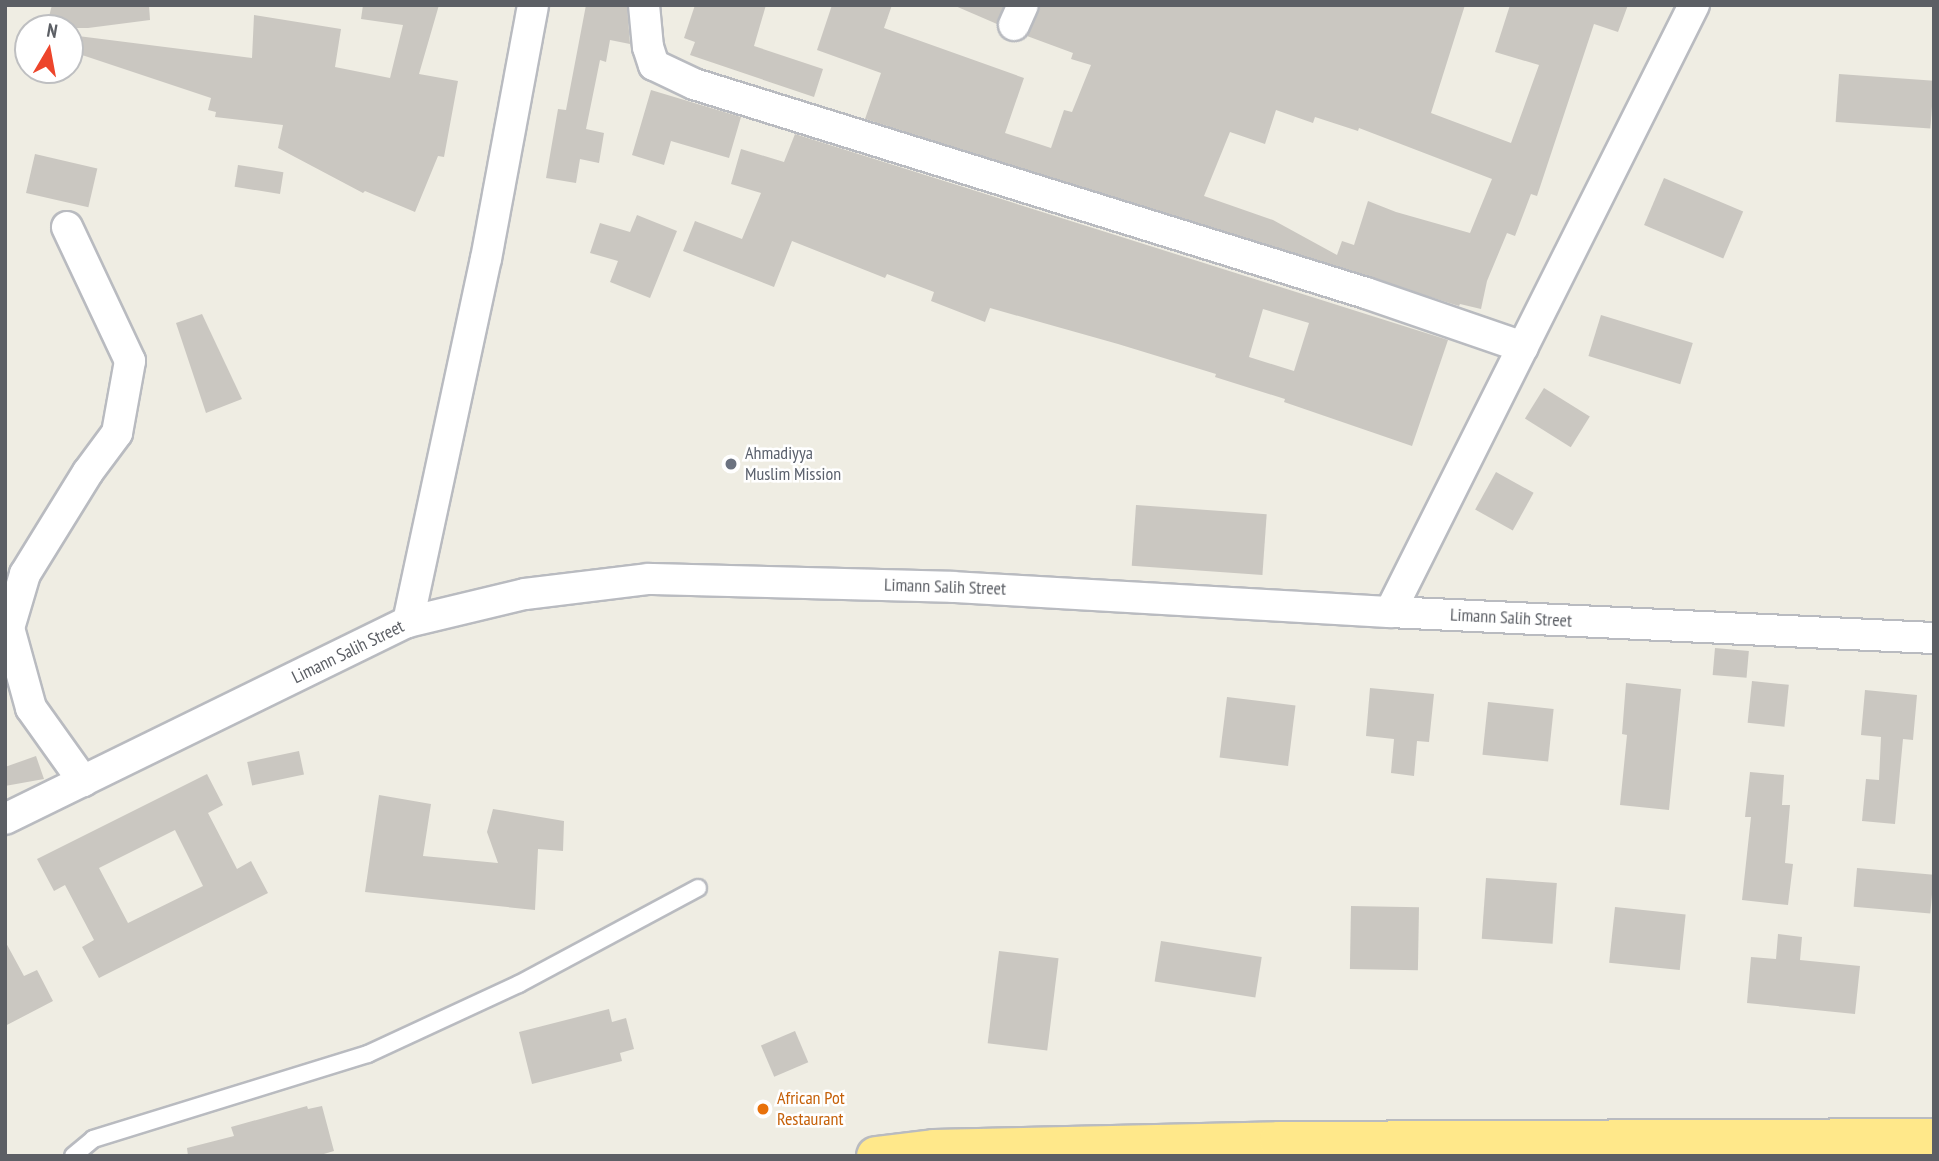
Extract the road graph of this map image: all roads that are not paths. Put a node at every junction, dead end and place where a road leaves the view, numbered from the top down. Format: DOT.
graph roads {
  1 [pos="533,5"];
  2 [pos="644,5"];
  3 [pos="1694,5"];
  4 [pos="67,227"];
  5 [pos="1523,347"];
  6 [pos="1390,612"];
  7 [pos="408,622"];
  8 [pos="1934,638"];
  9 [pos="83,781"];
  10 [pos="5,819"];
  11 [pos="698,888"];
  12 [pos="1934,1138"];
  13 [pos="1282,1148"];
  14 [pos="74,1156"];
  15 [pos="876,1156"];
  1 -- 7 [label="street"];
  2 -- 5 [label="street"];
  3 -- 5 [label="street"];
  4 -- 9 [label="street"];
  5 -- 6 [label="street"];
  6 -- 7 [label="street, Limann Salih Street"];
  6 -- 8 [label="street, Limann Salih Street"];
  7 -- 9 [label="street, Limann Salih Street"];
  9 -- 10 [label="street, Limann Salih Street"];
  11 -- 14 [label="lane"];
  12 -- 13 [label="highway"];
  13 -- 15 [label="highway"];
}
